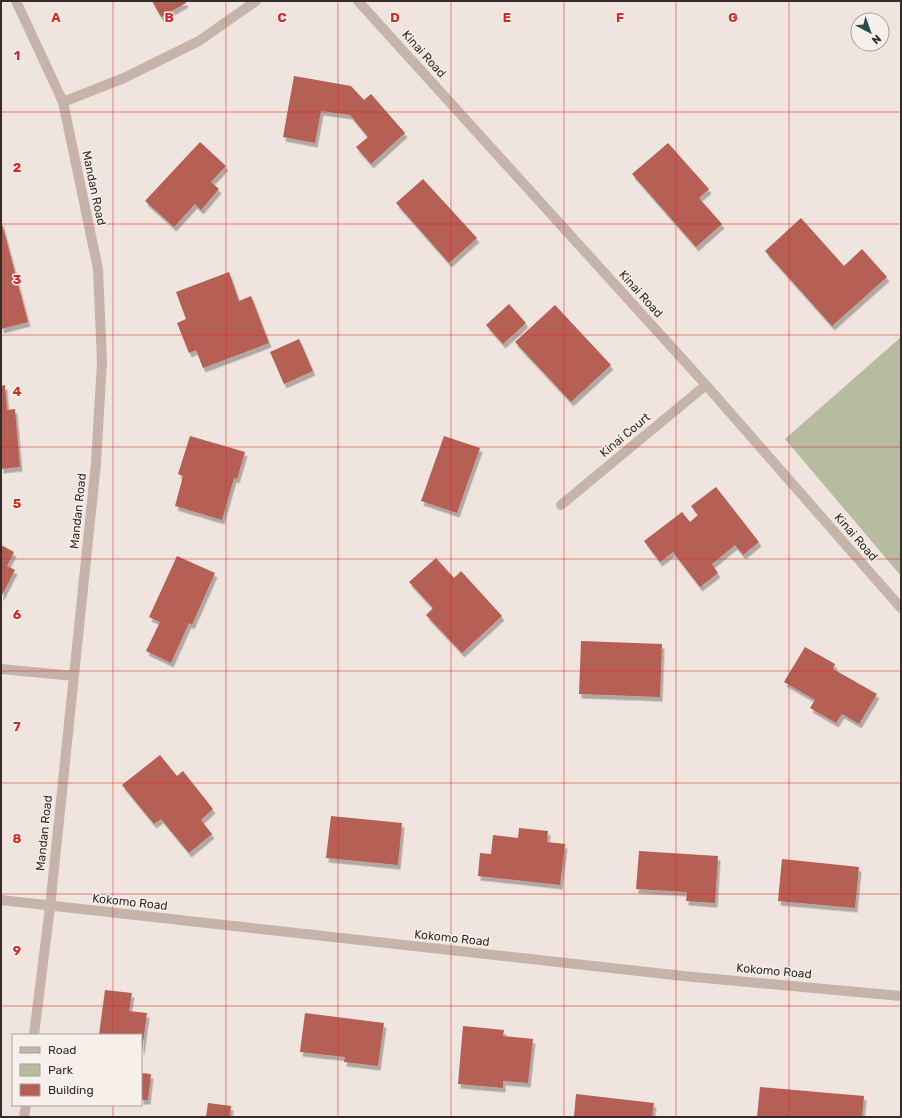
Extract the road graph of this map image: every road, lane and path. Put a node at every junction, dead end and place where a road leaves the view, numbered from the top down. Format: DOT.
graph roads {
  1 [pos="16,1"];
  2 [pos="256,1"];
  3 [pos="358,1"];
  4 [pos="63,102"];
  5 [pos="706,385"];
  6 [pos="561,505"];
  7 [pos="901,608"];
  8 [pos="1,669"];
  9 [pos="74,676"];
  10 [pos="1,900"];
  11 [pos="50,907"];
  12 [pos="901,996"];
  13 [pos="34,1034"];
  14 [pos="26,1106"];
  15 [pos="24,1117"];
  1 -- 4 [label="street, Mandan Road"];
  2 -- 4 [label="street"];
  3 -- 5 [label="street, Kinai Road"];
  4 -- 9 [label="street, Mandan Road"];
  5 -- 6 [label="street, Kinai Court"];
  5 -- 7 [label="street, Kinai Road"];
  8 -- 9 [label="street"];
  9 -- 11 [label="street, Mandan Road"];
  10 -- 11 [label="street, Kokomo Road"];
  11 -- 12 [label="street, Kokomo Road"];
  11 -- 13 [label="street, Mandan Road"];
  14 -- 15 [label="street"];
}
